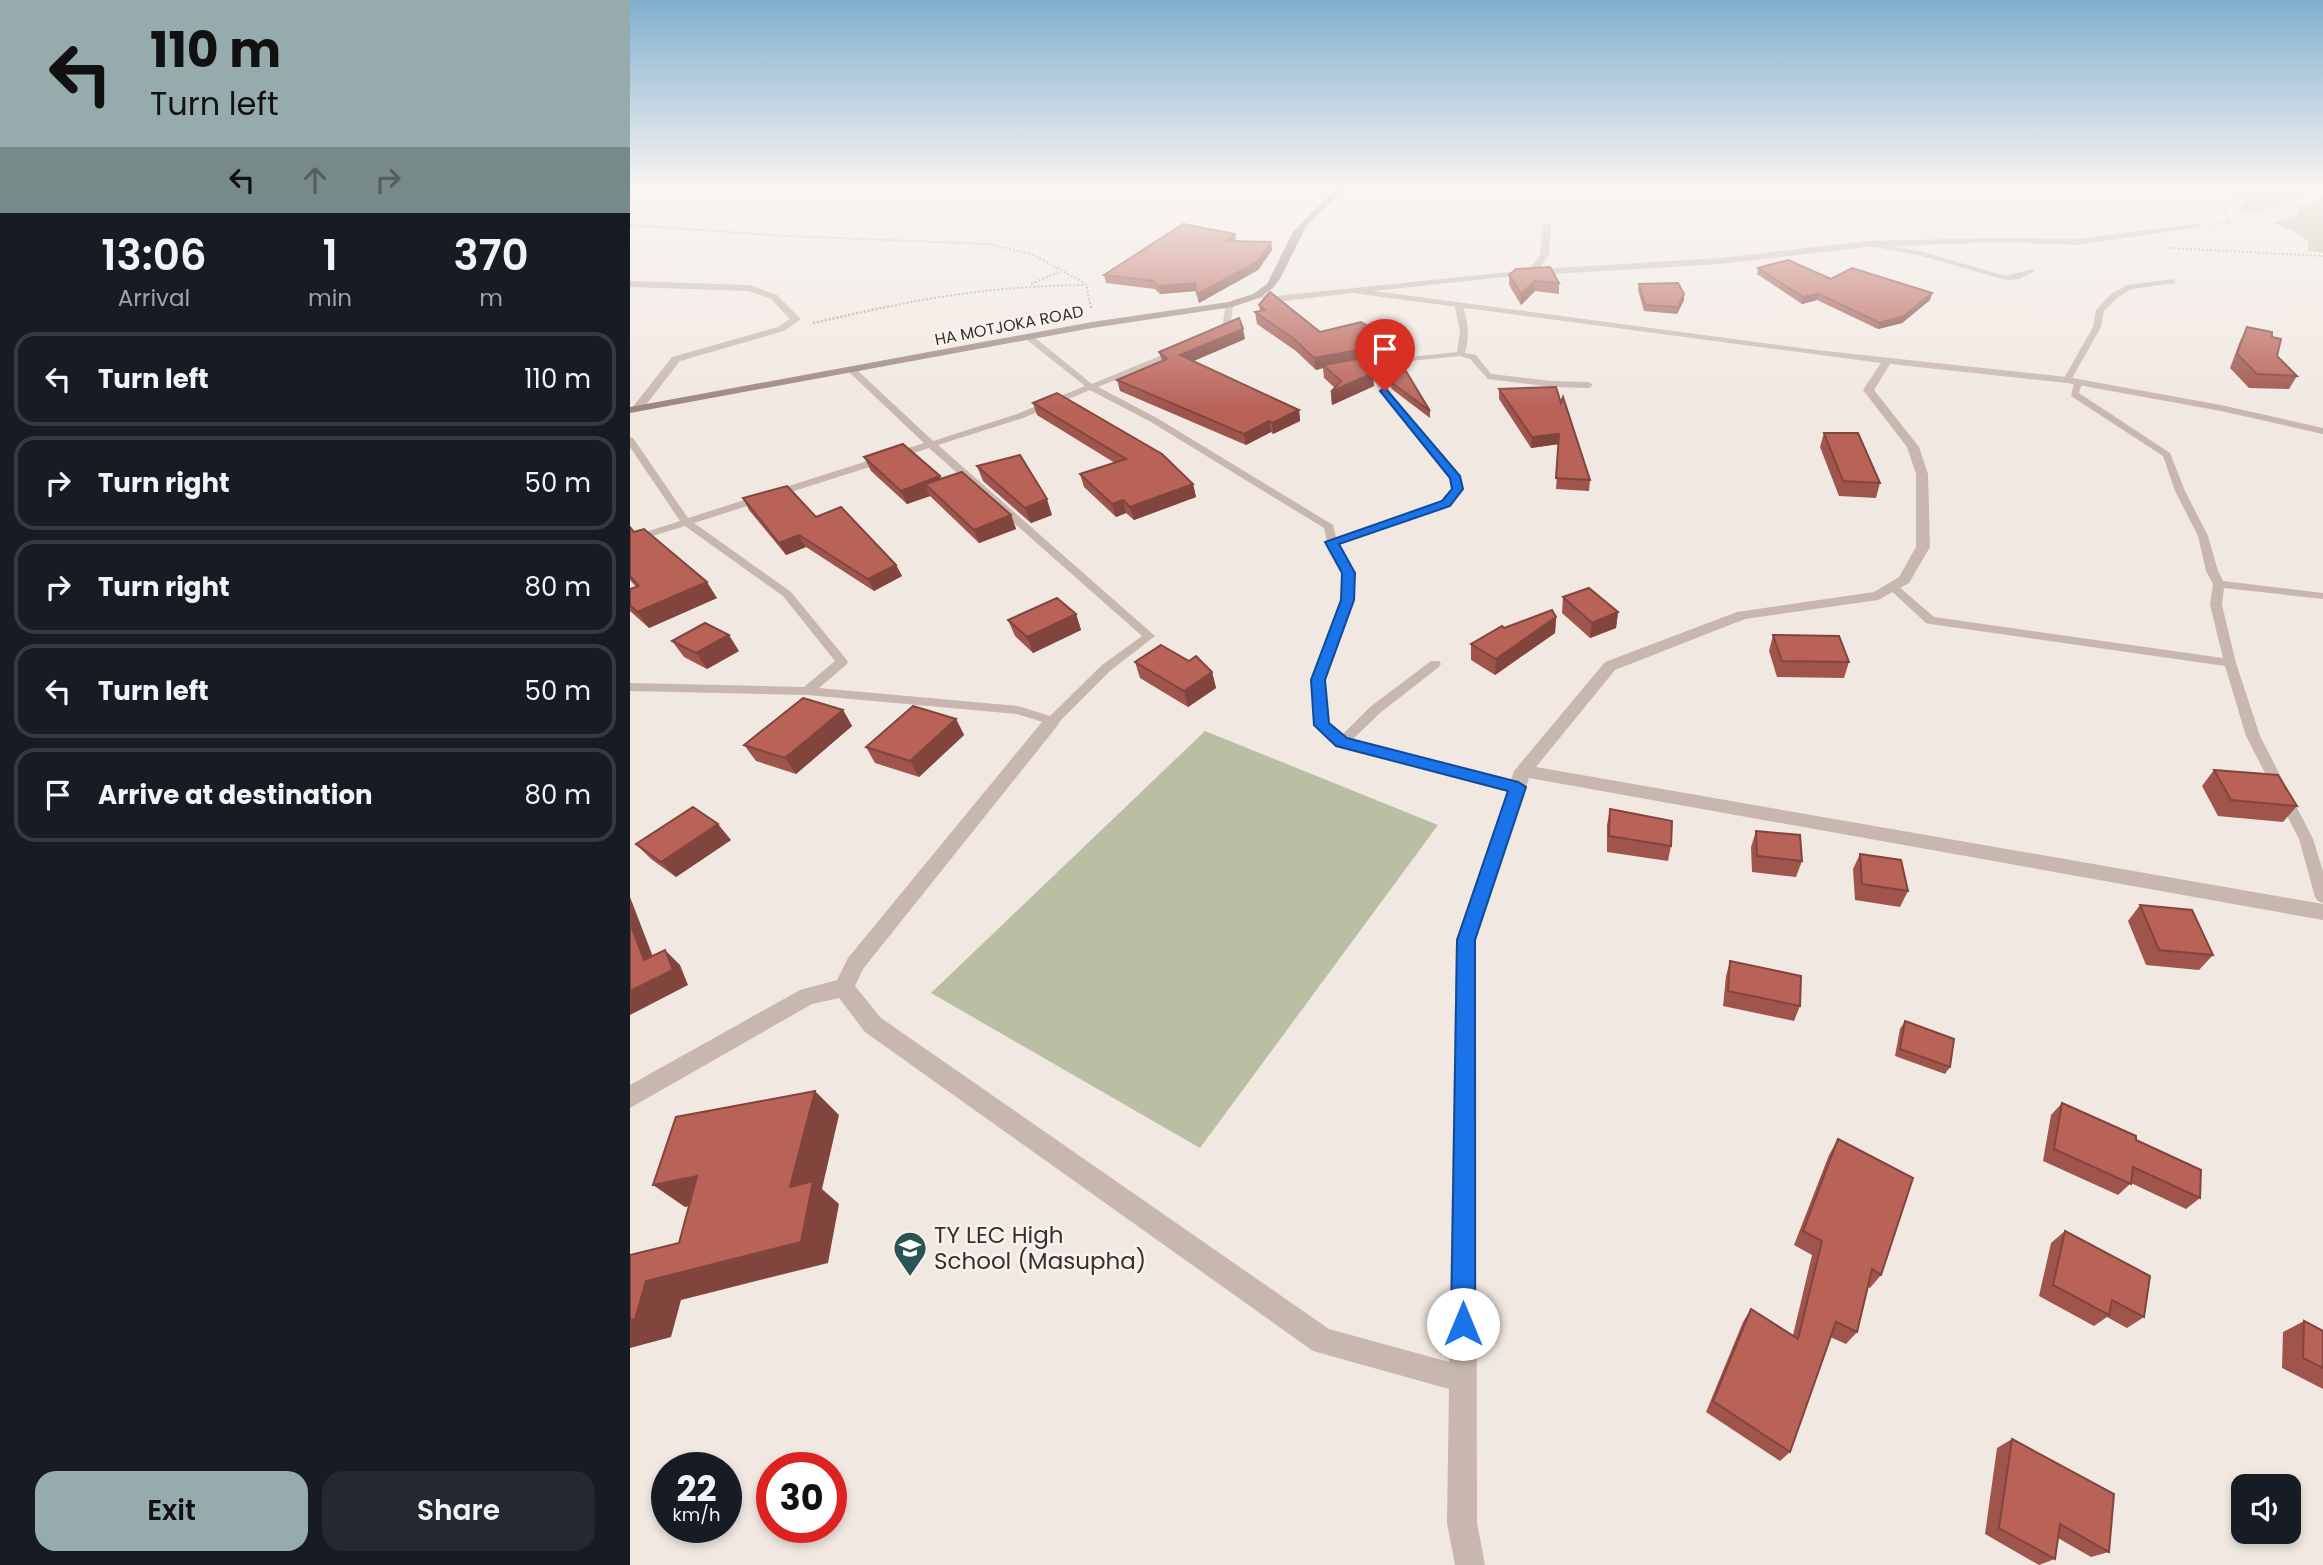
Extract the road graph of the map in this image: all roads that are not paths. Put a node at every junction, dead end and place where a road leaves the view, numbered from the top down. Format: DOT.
graph roads {
  1 [pos="1284,262"];
  2 [pos="1542,262"];
  3 [pos="1702,262"];
  4 [pos="1952,262"];
  5 [pos="2031,271"];
  6 [pos="1532,272"];
  7 [pos="2173,281"];
  8 [pos="630,284"];
  9 [pos="1353,291"];
  10 [pos="1256,296"];
  11 [pos="1228,305"];
  12 [pos="1459,307"];
  13 [pos="1030,338"];
  14 [pos="1203,341"];
  15 [pos="1191,345"];
  16 [pos="1460,354"];
  17 [pos="1888,360"];
  18 [pos="1367,364"];
  19 [pos="1355,366"];
  20 [pos="853,371"];
  21 [pos="2072,382"];
  22 [pos="1588,385"];
  23 [pos="1092,388"];
  24 [pos="634,409"];
  25 [pos="2323,431"];
  26 [pos="630,440"];
  27 [pos="927,444"];
  28 [pos="685,521"];
  29 [pos="630,540"];
  30 [pos="1332,542"];
  31 [pos="2218,584"];
  32 [pos="1893,587"];
  33 [pos="2323,596"];
  34 [pos="2230,663"];
  35 [pos="1435,664"];
  36 [pos="630,687"];
  37 [pos="807,691"];
  38 [pos="1052,721"];
  39 [pos="1342,742"];
  40 [pos="1520,779"];
  41 [pos="2323,897"];
  42 [pos="2323,912"];
  43 [pos="844,988"];
  44 [pos="630,1097"];
  45 [pos="1463,1379"];
  46 [pos="1470,1565"];
  1 -- 10 [label="street, HA MOTJOKA ROAD"];
  2 -- 6 [label="street"];
  3 -- 6 [label="street"];
  4 -- 5 [label="lane"];
  6 -- 9 [label="street"];
  7 -- 21 [label="lane"];
  8 -- 24 [label="street"];
  9 -- 10 [label="street"];
  9 -- 12 [label="street"];
  10 -- 11 [label="street, HA MOTJOKA ROAD"];
  11 -- 13 [label="street, HA MOTJOKA ROAD"];
  11 -- 14 [label="lane"];
  12 -- 16 [label="lane"];
  12 -- 17 [label="street"];
  13 -- 20 [label="street, HA MOTJOKA ROAD"];
  13 -- 23 [label="lane"];
  15 -- 23 [label="lane"];
  16 -- 18 [label="lane"];
  16 -- 22 [label="lane"];
  17 -- 21 [label="street"];
  17 -- 32 [label="street"];
  18 -- 19 [label="lane"];
  18 -- 30 [label="lane"];
  20 -- 24 [label="street, HA MOTJOKA ROAD"];
  20 -- 27 [label="lane"];
  21 -- 25 [label="street"];
  21 -- 31 [label="lane"];
  23 -- 27 [label="lane"];
  23 -- 30 [label="lane"];
  26 -- 28 [label="lane"];
  27 -- 28 [label="lane"];
  27 -- 38 [label="lane"];
  28 -- 29 [label="lane"];
  28 -- 37 [label="lane"];
  30 -- 39 [label="lane"];
  31 -- 33 [label="lane"];
  31 -- 34 [label="lane"];
  32 -- 34 [label="lane"];
  32 -- 40 [label="street"];
  34 -- 41 [label="lane"];
  35 -- 39 [label="lane"];
  36 -- 37 [label="lane"];
  37 -- 38 [label="lane"];
  38 -- 43 [label="street"];
  39 -- 40 [label="lane"];
  40 -- 42 [label="street"];
  40 -- 45 [label="street"];
  43 -- 44 [label="street"];
  43 -- 45 [label="street"];
  45 -- 46 [label="street"];
}
